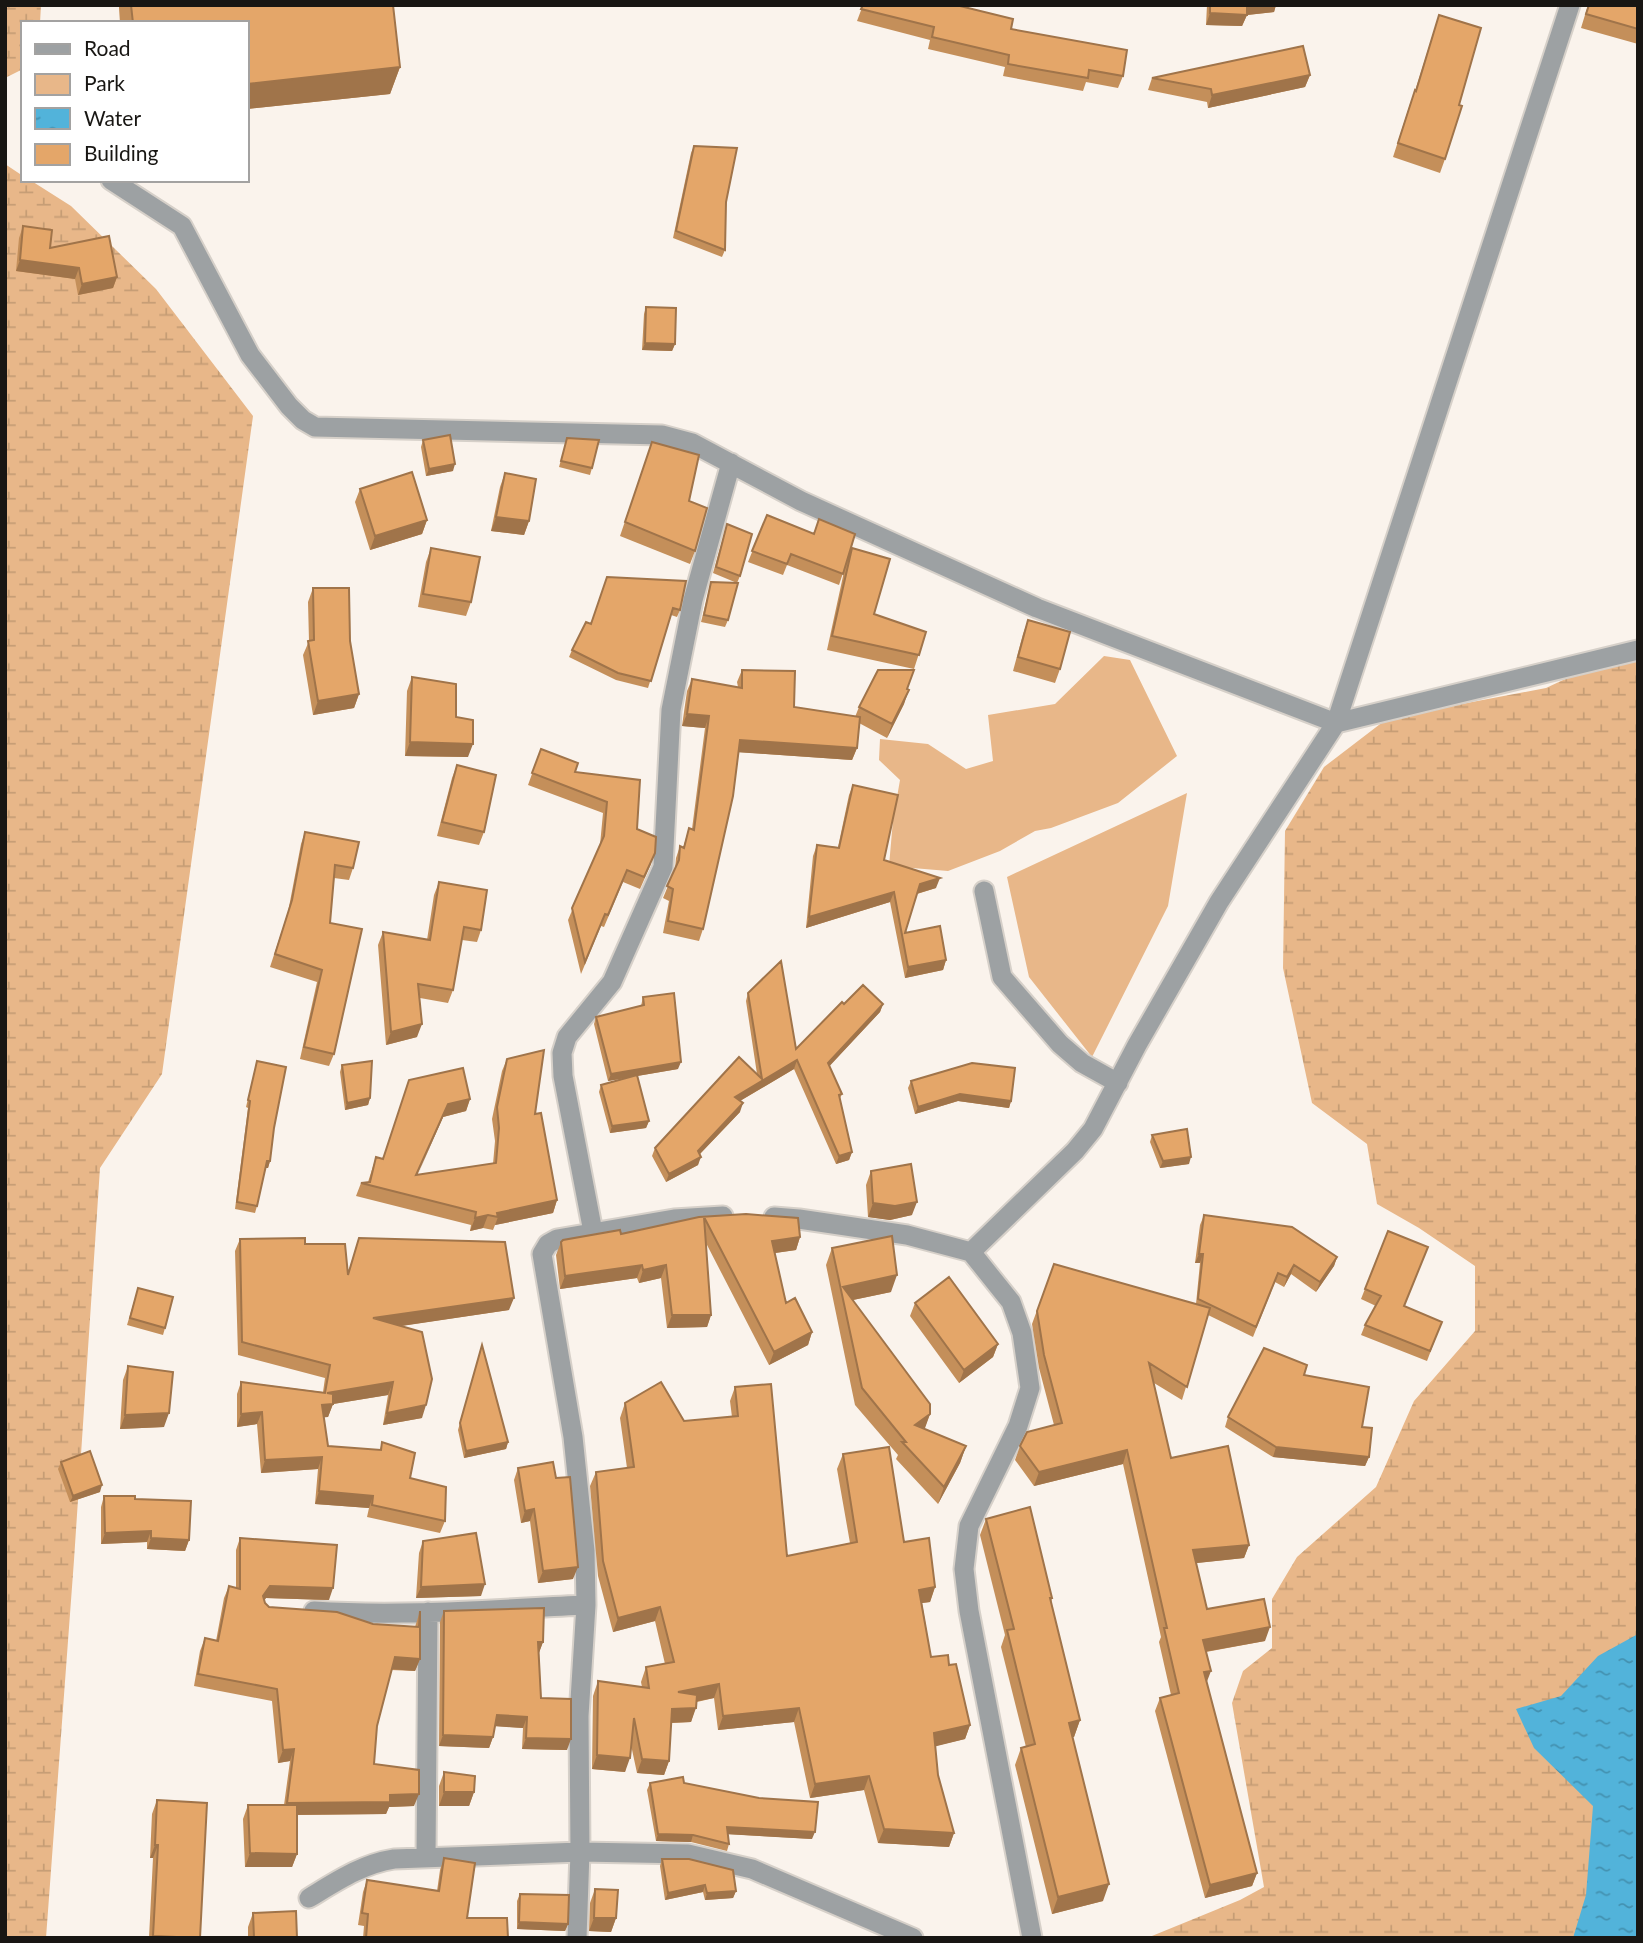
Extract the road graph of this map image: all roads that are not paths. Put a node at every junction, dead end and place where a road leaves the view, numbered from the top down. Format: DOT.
graph roads {
  1 [pos="1570,5"];
  2 [pos="114,182"];
  3 [pos="731,463"];
  4 [pos="1638,650"];
  5 [pos="1336,723"];
  6 [pos="984,891"];
  7 [pos="1118,1083"];
  8 [pos="593,1233"];
  9 [pos="971,1252"];
  10 [pos="586,1605"];
  11 [pos="296,1610"];
  12 [pos="428,1612"];
  13 [pos="580,1852"];
  14 [pos="426,1857"];
  15 [pos="309,1898"];
  16 [pos="577,1938"];
  17 [pos="913,1938"];
  18 [pos="1032,1938"];
  1 -- 5 [label="street"];
  2 -- 3 [label="street"];
  3 -- 5 [label="street"];
  3 -- 8 [label="street"];
  4 -- 5 [label="street"];
  5 -- 7 [label="street"];
  6 -- 7 [label="street"];
  7 -- 9 [label="street"];
  8 -- 9 [label="street"];
  8 -- 10 [label="street"];
  9 -- 18 [label="street"];
  10 -- 12 [label="street"];
  10 -- 13 [label="street"];
  11 -- 12 [label="street"];
  12 -- 14 [label="street"];
  13 -- 14 [label="street"];
  13 -- 16 [label="street"];
  13 -- 17 [label="street"];
  14 -- 15 [label="street"];
}
